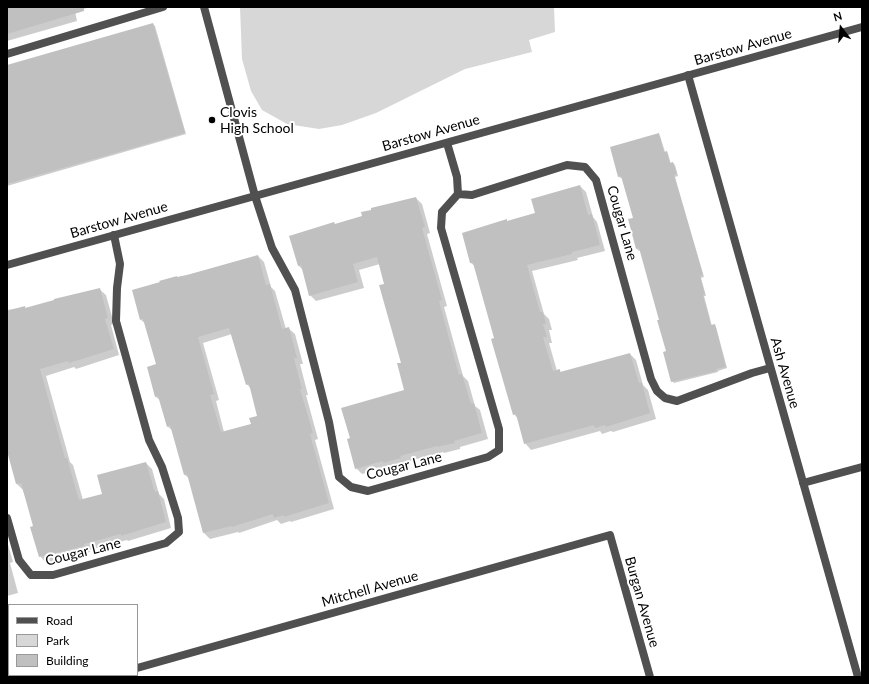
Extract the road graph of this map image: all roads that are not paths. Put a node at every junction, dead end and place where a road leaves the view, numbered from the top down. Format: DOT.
graph roads {
  1 [pos="163,7"];
  2 [pos="204,7"];
  3 [pos="862,27"];
  4 [pos="7,54"];
  5 [pos="688,75"];
  6 [pos="447,142"];
  7 [pos="458,194"];
  8 [pos="255,196"];
  9 [pos="114,235"];
  10 [pos="7,265"];
  11 [pos="770,368"];
  12 [pos="862,466"];
  13 [pos="802,483"];
  14 [pos="7,518"];
  15 [pos="610,535"];
  16 [pos="138,668"];
  17 [pos="650,677"];
  18 [pos="858,677"];
  1 -- 4 [label="street"];
  2 -- 8 [label="street"];
  3 -- 5 [label="street, Barstow Avenue"];
  5 -- 6 [label="street, Barstow Avenue"];
  5 -- 11 [label="street, Ash Avenue"];
  6 -- 7 [label="street"];
  6 -- 8 [label="street, Barstow Avenue"];
  7 -- 8 [label="street, Cougar Lane"];
  7 -- 11 [label="street, Cougar Lane"];
  8 -- 9 [label="street, Barstow Avenue"];
  9 -- 10 [label="street, Barstow Avenue"];
  9 -- 14 [label="street, Cougar Lane"];
  11 -- 13 [label="street, Ash Avenue"];
  12 -- 13 [label="street"];
  13 -- 18 [label="street, Ash Avenue"];
  15 -- 16 [label="street, Mitchell Avenue"];
  15 -- 17 [label="street, Burgan Avenue"];
}
